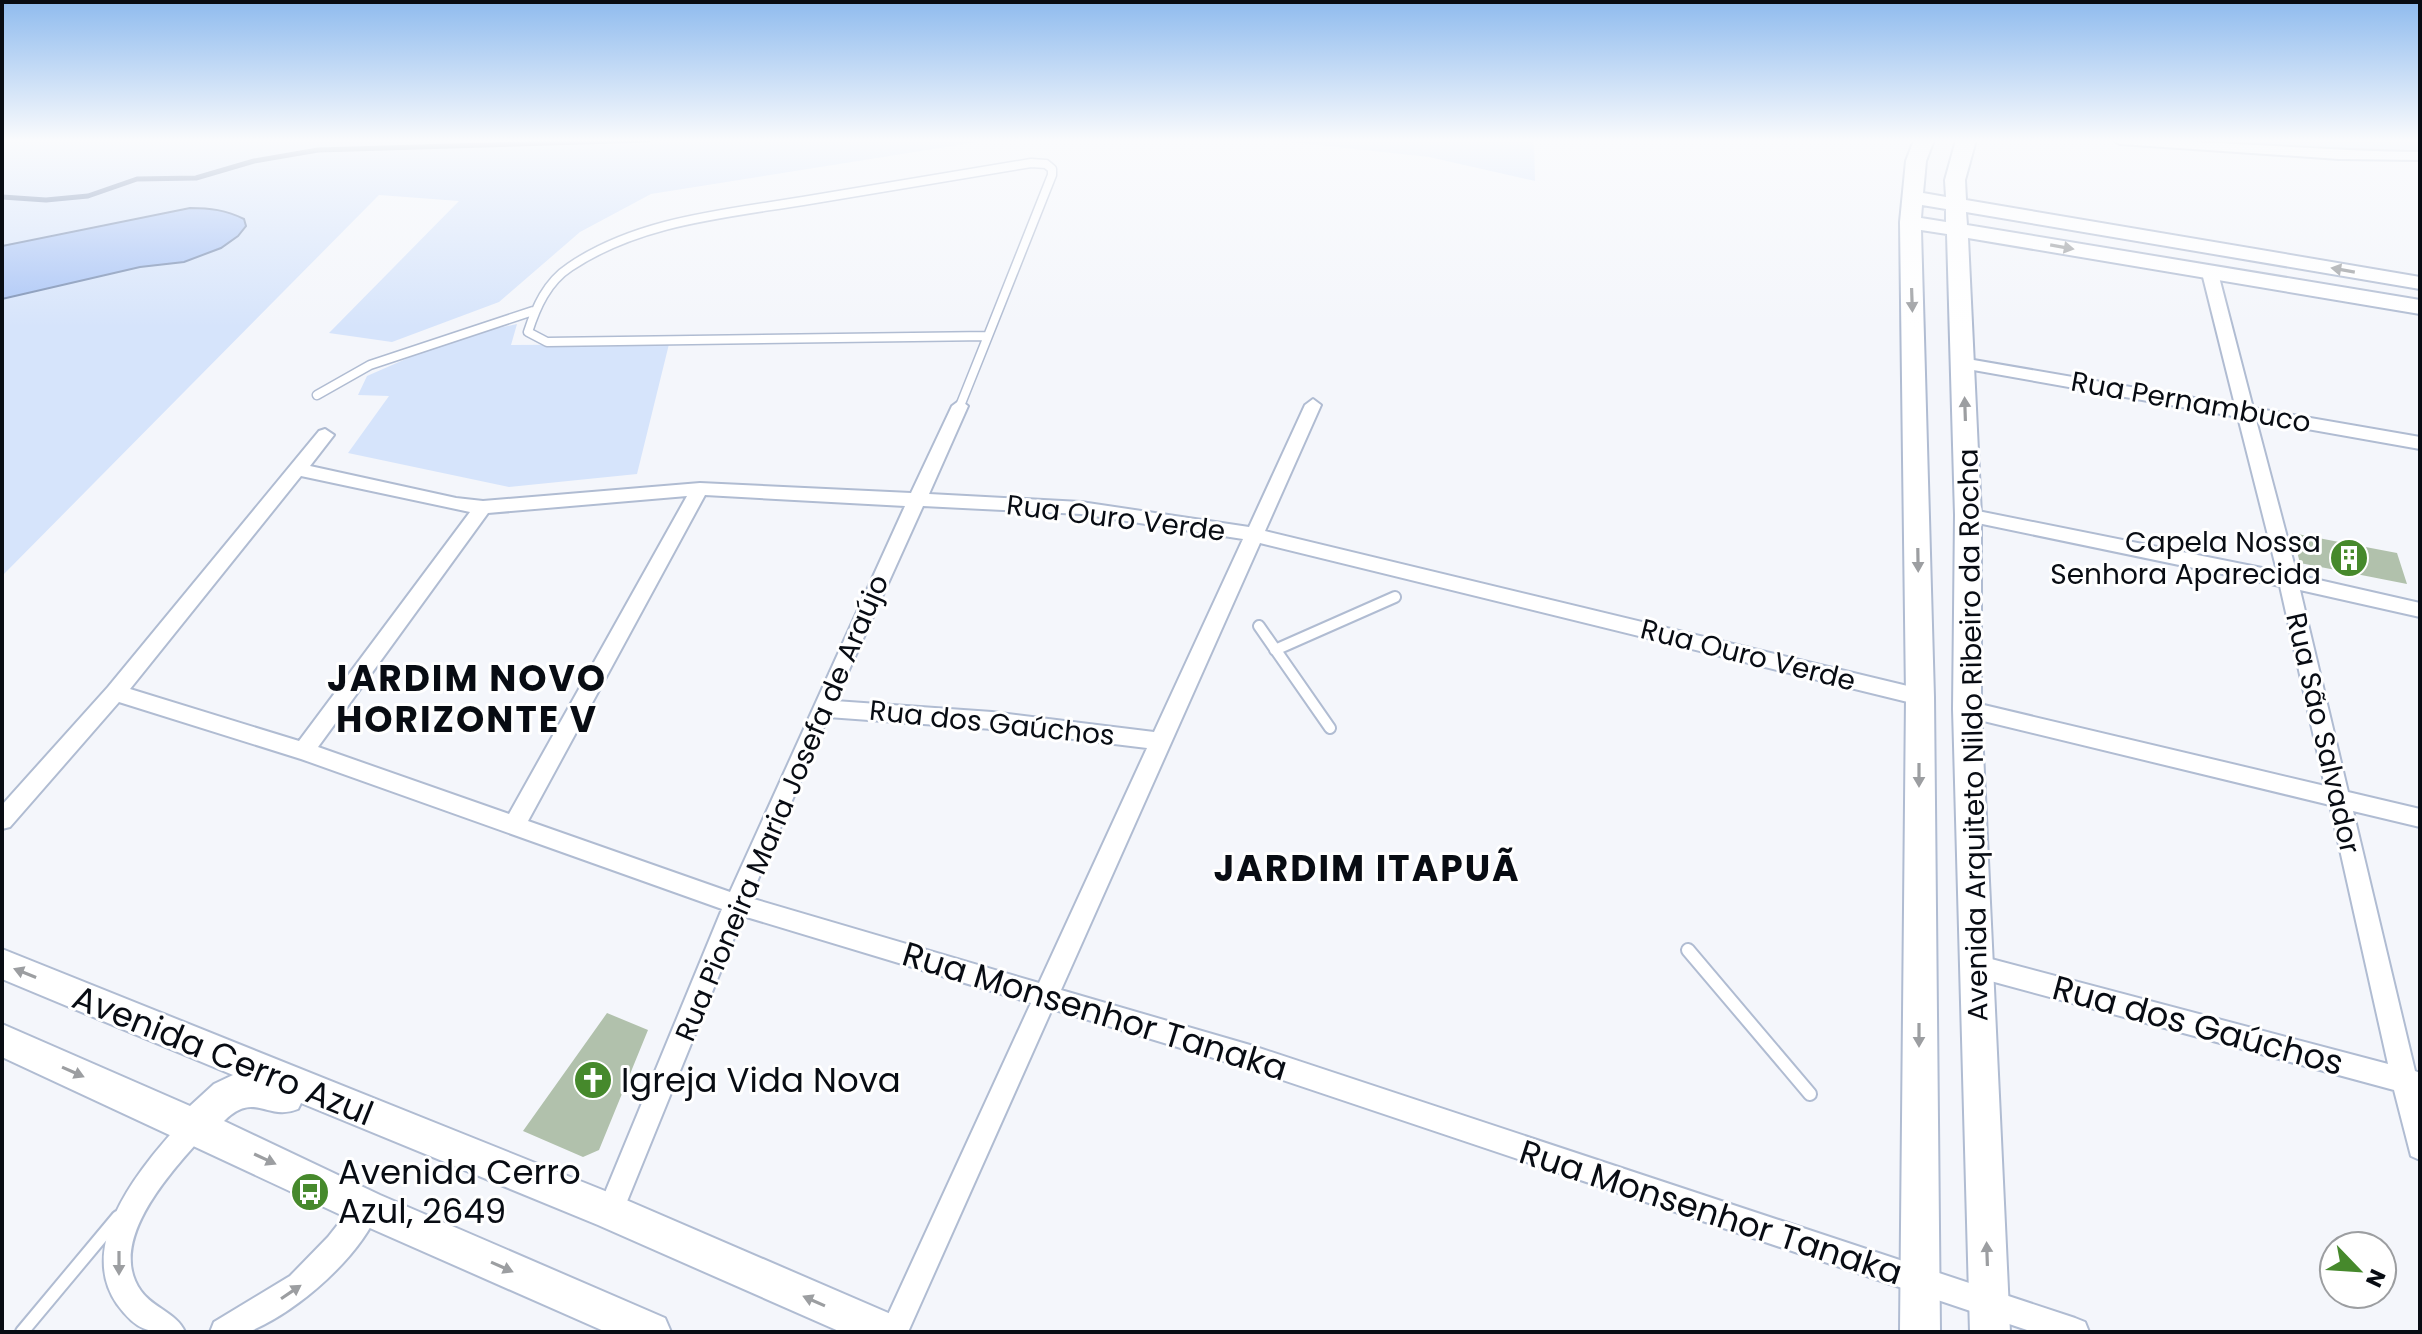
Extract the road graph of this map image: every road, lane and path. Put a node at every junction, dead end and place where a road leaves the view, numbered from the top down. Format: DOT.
graph roads {
  1 [pos="806,202"];
  2 [pos="1041,202"];
  3 [pos="1911,202"];
  4 [pos="1945,202"];
  5 [pos="1956,204"];
  6 [pos="1910,222"];
  7 [pos="1958,230"];
  8 [pos="2210,273"];
  9 [pos="2420,283"];
  10 [pos="2420,307"];
  11 [pos="533,311"];
  12 [pos="988,336"];
  13 [pos="1962,363"];
  14 [pos="317,395"];
  15 [pos="1313,405"];
  16 [pos="960,406"];
  17 [pos="2246,411"];
  18 [pos="325,435"];
  19 [pos="2420,443"];
  20 [pos="297,469"];
  21 [pos="700,489"];
  22 [pos="918,499"];
  23 [pos="483,507"];
  24 [pos="1968,515"];
  25 [pos="1255,535"];
  26 [pos="2288,579"];
  27 [pos="1395,597"];
  28 [pos="2420,610"];
  29 [pos="1259,626"];
  30 [pos="1275,650"];
  31 [pos="115,693"];
  32 [pos="1920,697"];
  33 [pos="821,709"];
  34 [pos="1967,709"];
  35 [pos="1330,728"];
  36 [pos="1162,742"];
  37 [pos="304,751"];
  38 [pos="2338,799"];
  39 [pos="2420,818"];
  40 [pos="2,820"];
  41 [pos="515,824"];
  42 [pos="736,904"];
  43 [pos="1688,950"];
  44 [pos="2,964"];
  45 [pos="1976,966"];
  46 [pos="1047,997"];
  47 [pos="2,1040"];
  48 [pos="2412,1082"];
  49 [pos="1810,1094"];
  50 [pos="195,1126"];
  51 [pos="408,1131"];
  52 [pos="2420,1147"];
  53 [pos="138,1194"];
  54 [pos="367,1208"];
  55 [pos="610,1212"];
  56 [pos="1920,1280"];
  57 [pos="1989,1318"];
  58 [pos="157,1329"];
  59 [pos="22,1332"];
  60 [pos="224,1332"];
  61 [pos="651,1332"];
  62 [pos="886,1332"];
  63 [pos="894,1332"];
  64 [pos="1920,1332"];
  65 [pos="2075,1332"];
  1 -- 11 [label="lane"];
  2 -- 12 [label="lane"];
  3 -- 6 [label="main road, Avenida Arquiteto Nildo Ribeiro da Rocha"];
  4 -- 5 [label="main road"];
  5 -- 7 [label="main road, Avenida Arquiteto Nildo Ribeiro da Rocha"];
  9 -- 5 [label="main road, one-way"];
  6 -- 7 [label="main road"];
  6 -- 32 [label="main road, Avenida Arquiteto Nildo Ribeiro da Rocha, one-way"];
  7 -- 8 [label="main road, one-way"];
  7 -- 13 [label="main road, Avenida Arquiteto Nildo Ribeiro da Rocha"];
  8 -- 10 [label="main road"];
  8 -- 17 [label="street, Rua São Salvador"];
  11 -- 12 [label="lane"];
  11 -- 14 [label="lane"];
  12 -- 16 [label="lane"];
  13 -- 17 [label="street, Rua Pernambuco"];
  24 -- 13 [label="main road, Avenida Arquiteto Nildo Ribeiro da Rocha, one-way"];
  15 -- 25 [label="street"];
  16 -- 22 [label="street, Rua Pioneira Maria Josefa de Araújo"];
  17 -- 19 [label="street, Rua Pernambuco"];
  17 -- 26 [label="street, Rua São Salvador"];
  18 -- 20 [label="street"];
  20 -- 23 [label="street, Rua Ouro Verde"];
  20 -- 31 [label="street"];
  21 -- 22 [label="street, Rua Ouro Verde"];
  21 -- 23 [label="street, Rua Ouro Verde"];
  21 -- 41 [label="street"];
  22 -- 25 [label="street, Rua Ouro Verde"];
  22 -- 33 [label="street, Rua Pioneira Maria Josefa de Araújo"];
  23 -- 37 [label="street"];
  24 -- 26 [label="street"];
  24 -- 34 [label="main road, Avenida Arquiteto Nildo Ribeiro da Rocha"];
  25 -- 32 [label="street, Rua Ouro Verde"];
  25 -- 36 [label="street"];
  26 -- 28 [label="street"];
  26 -- 38 [label="street, Rua São Salvador"];
  27 -- 30 [label="lane"];
  29 -- 30 [label="lane"];
  30 -- 35 [label="lane"];
  31 -- 37 [label="street, Rua Monsenhor Tanaka"];
  31 -- 40 [label="street"];
  32 -- 56 [label="main road, Avenida Arquiteto Nildo Ribeiro da Rocha, one-way"];
  33 -- 36 [label="street, Rua dos Gaúchos"];
  33 -- 42 [label="street, Rua Pioneira Maria Josefa de Araújo"];
  34 -- 38 [label="street"];
  34 -- 45 [label="main road, Avenida Arquiteto Nildo Ribeiro da Rocha"];
  36 -- 46 [label="street"];
  37 -- 41 [label="street, Rua Monsenhor Tanaka"];
  38 -- 39 [label="street"];
  38 -- 48 [label="street, Rua São Salvador"];
  41 -- 42 [label="street, Rua Monsenhor Tanaka"];
  42 -- 46 [label="street, Rua Monsenhor Tanaka"];
  42 -- 55 [label="street, Rua Pioneira Maria Josefa de Araújo"];
  43 -- 49 [label="lane"];
  51 -- 44 [label="main road, Avenida Cerro Azul, one-way"];
  45 -- 48 [label="street, Rua dos Gaúchos"];
  57 -- 45 [label="main road, Avenida Arquiteto Nildo Ribeiro da Rocha, one-way"];
  46 -- 56 [label="street, Rua Monsenhor Tanaka"];
  46 -- 63 [label="street"];
  47 -- 50 [label="main road, one-way"];
  48 -- 52 [label="street, Rua São Salvador"];
  50 -- 51 [label="main road"];
  50 -- 53 [label="street"];
  50 -- 54 [label="main road, one-way"];
  51 -- 55 [label="main road, Avenida Cerro Azul"];
  53 -- 58 [label="street, one-way"];
  53 -- 59 [label="lane"];
  60 -- 54 [label="street, one-way"];
  54 -- 61 [label="main road, one-way"];
  62 -- 55 [label="main road, Avenida Cerro Azul, one-way"];
  56 -- 57 [label="street, Rua Monsenhor Tanaka"];
  56 -- 64 [label="main road, Avenida Arquiteto Nildo Ribeiro da Rocha"];
  57 -- 65 [label="street, Rua Monsenhor Tanaka"];
}
